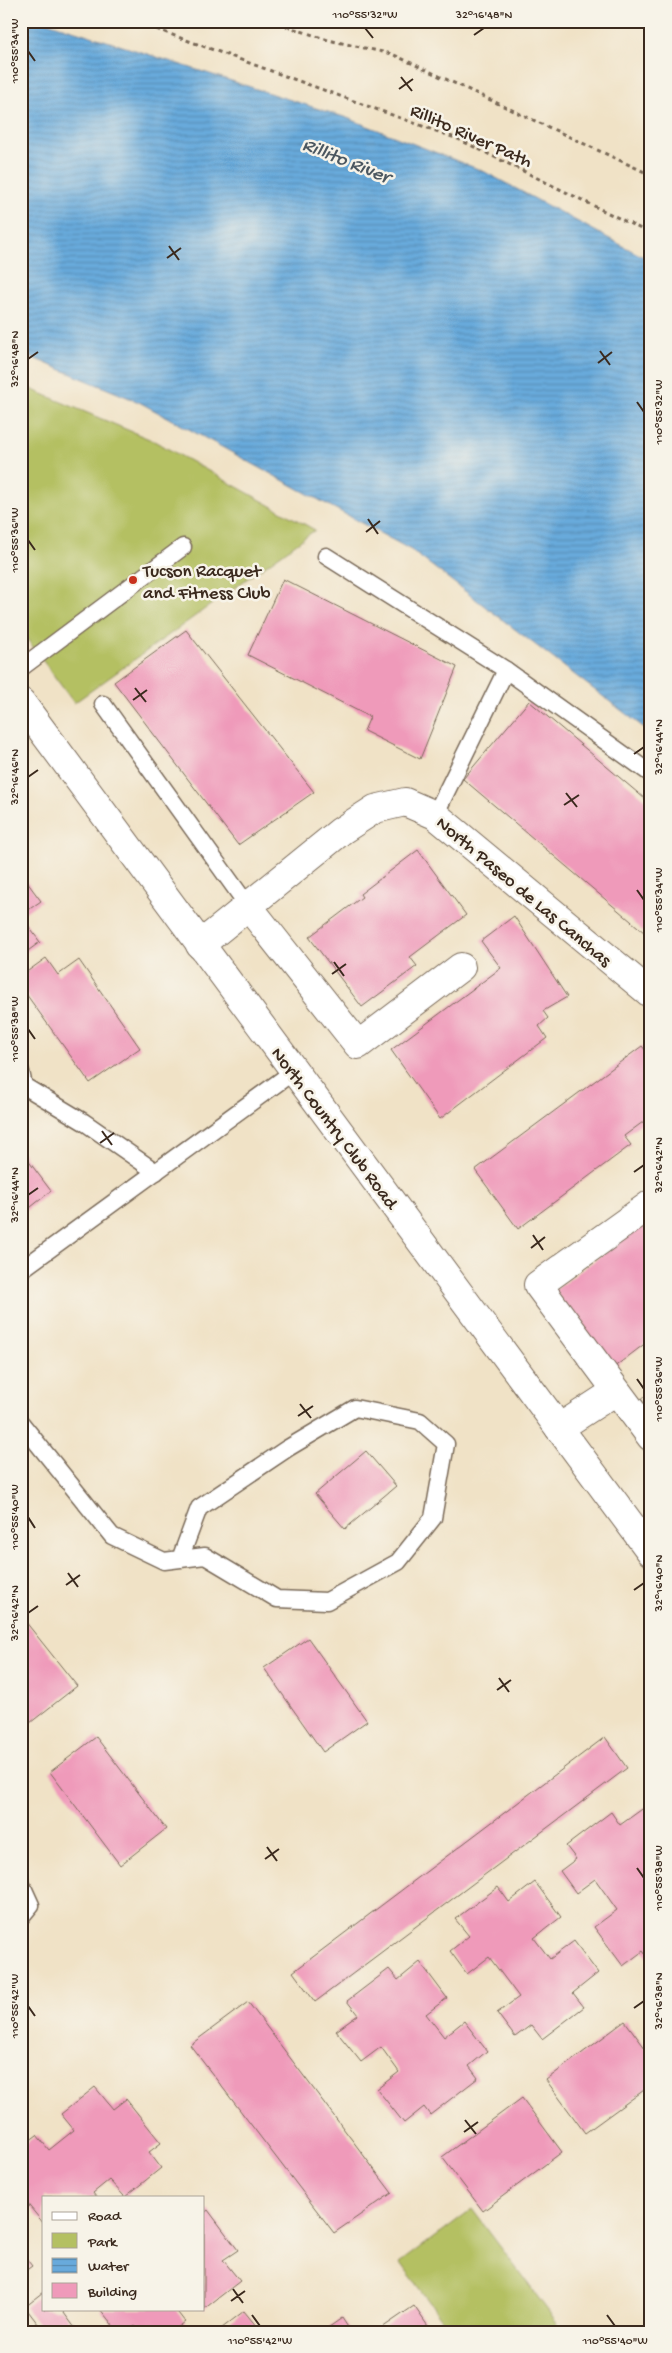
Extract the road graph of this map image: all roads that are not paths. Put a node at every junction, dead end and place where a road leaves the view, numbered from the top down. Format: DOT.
graph roads {
  1 [pos="182,547"];
  2 [pos="326,556"];
  3 [pos="21,668"];
  4 [pos="506,670"];
  5 [pos="21,702"];
  6 [pos="103,704"];
  7 [pos="651,774"];
  8 [pos="435,815"];
  9 [pos="248,906"];
  10 [pos="200,945"];
  11 [pos="461,967"];
  12 [pos="651,994"];
  13 [pos="294,1071"];
  14 [pos="22,1082"];
  15 [pos="156,1172"];
  16 [pos="651,1204"];
  17 [pos="21,1270"];
  18 [pos="616,1391"];
  19 [pos="21,1423"];
  20 [pos="559,1428"];
  21 [pos="651,1437"];
  22 [pos="651,1552"];
  23 [pos="180,1559"];
  24 [pos="21,1883"];
  25 [pos="21,1917"];
  1 -- 3 [label="lane"];
  2 -- 4 [label="lane"];
  4 -- 7 [label="lane"];
  4 -- 8 [label="lane"];
  5 -- 10 [label="street, North Country Club Road"];
  6 -- 9 [label="lane"];
  8 -- 9 [label="street, North Paseo de Las Canchas"];
  8 -- 12 [label="street, North Paseo de Las Canchas"];
  9 -- 10 [label="street, North Paseo de Las Canchas"];
  9 -- 11 [label="street"];
  10 -- 13 [label="street, North Country Club Road"];
  13 -- 15 [label="lane"];
  13 -- 20 [label="street, North Country Club Road"];
  14 -- 15 [label="lane"];
  15 -- 17 [label="lane"];
  16 -- 18 [label="street"];
  18 -- 20 [label="street"];
  18 -- 21 [label="street"];
  19 -- 23 [label="lane"];
  20 -- 22 [label="street, North Country Club Road"];
  23 -- 23 [label="lane"];
  24 -- 25 [label="lane"];
}
